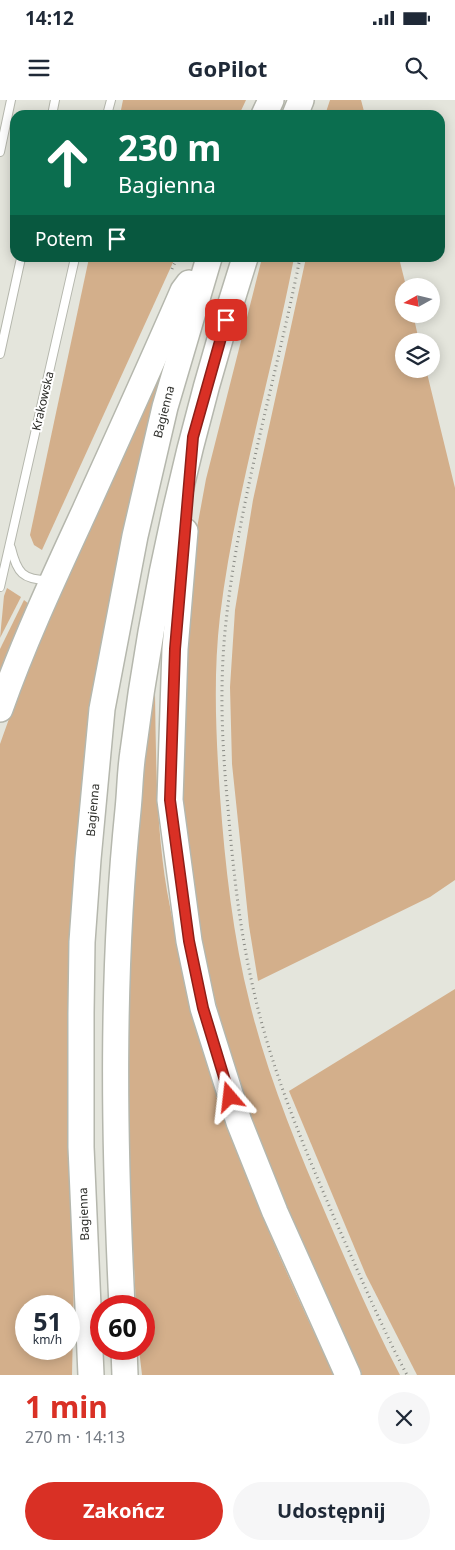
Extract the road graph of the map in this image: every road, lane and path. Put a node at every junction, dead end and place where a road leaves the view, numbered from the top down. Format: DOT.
graph roads {
  1 [pos="11,100"];
  2 [pos="0,152"];
  3 [pos="20,262"];
  4 [pos="74,262"];
  5 [pos="204,262"];
  6 [pos="206,262"];
  7 [pos="243,262"];
  8 [pos="299,262"];
  9 [pos="0,354"];
  10 [pos="193,437"];
  11 [pos="10,544"];
  12 [pos="53,580"];
  13 [pos="0,587"];
  14 [pos="0,708"];
  15 [pos="122,1295"];
  16 [pos="124,1360"];
  17 [pos="91,1375"];
  18 [pos="125,1375"];
  19 [pos="348,1375"];
  20 [pos="407,1375"];
  1 -- 2 [label="lane"];
  3 -- 9 [label="lane"];
  4 -- 11 [label="lane, Krakowska"];
  5 -- 12 [label="main road"];
  6 -- 17 [label="main road, Bagienna"];
  7 -- 10 [label="main road"];
  8 -- 20 [label="path"];
  10 -- 15 [label="main road"];
  10 -- 19 [label="main road"];
  11 -- 12 [label="lane"];
  11 -- 13 [label="lane, Krakowska"];
  12 -- 14 [label="main road"];
  16 -- 18 [label="main road"];
}
